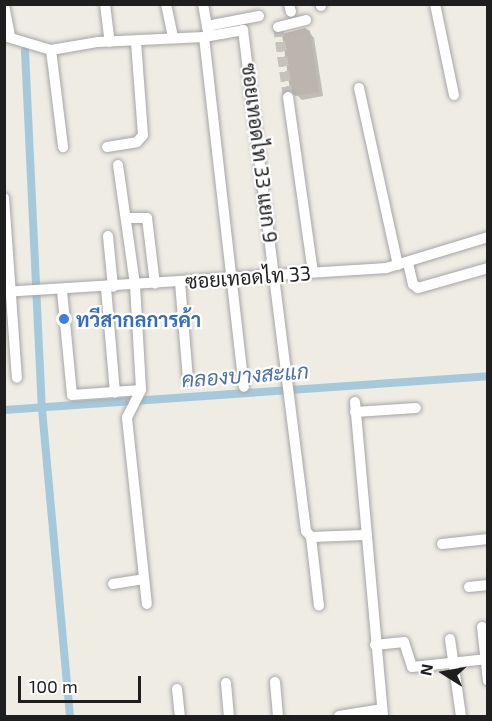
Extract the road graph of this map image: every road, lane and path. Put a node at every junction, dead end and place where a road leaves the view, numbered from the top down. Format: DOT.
graph roads {
  1 [pos="105,4"];
  2 [pos="166,4"];
  3 [pos="203,4"];
  4 [pos="435,4"];
  5 [pos="4,5"];
  6 [pos="259,16"];
  7 [pos="306,20"];
  8 [pos="278,27"];
  9 [pos="206,33"];
  10 [pos="7,35"];
  11 [pos="173,38"];
  12 [pos="136,41"];
  13 [pos="110,42"];
  14 [pos="51,50"];
  15 [pos="359,88"];
  16 [pos="454,95"];
  17 [pos="288,97"];
  18 [pos="63,147"];
  19 [pos="107,147"];
  20 [pos="118,165"];
  21 [pos="4,198"];
  22 [pos="127,218"];
  23 [pos="108,236"];
  24 [pos="488,237"];
  25 [pos="403,264"];
  26 [pos="488,268"];
  27 [pos="314,272"];
  28 [pos="276,276"];
  29 [pos="232,278"];
  30 [pos="180,282"];
  31 [pos="154,284"];
  32 [pos="135,285"];
  33 [pos="109,288"];
  34 [pos="62,291"];
  35 [pos="8,292"];
  36 [pos="17,378"];
  37 [pos="188,380"];
  38 [pos="244,387"];
  39 [pos="115,393"];
  40 [pos="141,393"];
  41 [pos="416,408"];
  42 [pos="364,535"];
  43 [pos="311,537"];
  44 [pos="488,539"];
  45 [pos="442,544"];
  46 [pos="144,579"];
  47 [pos="113,584"];
  48 [pos="488,585"];
  49 [pos="469,587"];
  50 [pos="147,604"];
  51 [pos="319,606"];
  52 [pos="482,627"];
  53 [pos="450,639"];
  54 [pos="375,645"];
  55 [pos="486,659"];
  56 [pos="455,663"];
  57 [pos="488,681"];
  58 [pos="275,682"];
  59 [pos="226,683"];
  60 [pos="177,689"];
  61 [pos="383,713"];
  62 [pos="180,717"];
  63 [pos="229,717"];
  64 [pos="278,717"];
  65 [pos="339,717"];
  66 [pos="461,717"];
  1 -- 13 [label="street"];
  2 -- 11 [label="street"];
  3 -- 9 [label="street"];
  4 -- 16 [label="street"];
  5 -- 10 [label="street"];
  6 -- 9 [label="street"];
  7 -- 8 [label="street"];
  9 -- 11 [label="street"];
  9 -- 28 [label="street, ซอยเทอดไท 33 แยก 9"];
  9 -- 29 [label="street"];
  10 -- 14 [label="street"];
  11 -- 12 [label="street"];
  12 -- 13 [label="street"];
  12 -- 19 [label="street"];
  13 -- 14 [label="street"];
  14 -- 18 [label="street"];
  15 -- 25 [label="street"];
  17 -- 27 [label="street"];
  20 -- 22 [label="street"];
  21 -- 35 [label="street"];
  22 -- 31 [label="street"];
  22 -- 32 [label="street"];
  23 -- 33 [label="street"];
  24 -- 25 [label="street, ซอยเทอดไท 33"];
  25 -- 26 [label="street"];
  25 -- 27 [label="street, ซอยเทอดไท 33"];
  27 -- 28 [label="street, ซอยเทอดไท 33"];
  28 -- 29 [label="street, ซอยเทอดไท 33"];
  28 -- 43 [label="street, ซอยเทอดไท 33 แยก 9"];
  29 -- 30 [label="street, ซอยเทอดไท 33"];
  29 -- 38 [label="street"];
  30 -- 31 [label="street, ซอยเทอดไท 33"];
  30 -- 37 [label="street"];
  31 -- 32 [label="street, ซอยเทอดไท 33"];
  32 -- 33 [label="street, ซอยเทอดไท 33"];
  32 -- 40 [label="street"];
  33 -- 34 [label="street, ซอยเทอดไท 33"];
  33 -- 39 [label="street"];
  34 -- 35 [label="street, ซอยเทอดไท 33"];
  34 -- 39 [label="street"];
  35 -- 36 [label="street"];
  39 -- 40 [label="street"];
  40 -- 46 [label="street"];
  41 -- 42 [label="street"];
  42 -- 43 [label="street"];
  42 -- 54 [label="street"];
  43 -- 51 [label="street, ซอยเทอดไท 33 แยก 9"];
  44 -- 45 [label="street"];
  46 -- 47 [label="street"];
  46 -- 50 [label="street"];
  48 -- 49 [label="street"];
  52 -- 55 [label="street"];
  53 -- 56 [label="street"];
  54 -- 56 [label="street"];
  54 -- 61 [label="street"];
  55 -- 56 [label="street"];
  55 -- 57 [label="street"];
  56 -- 66 [label="street"];
  58 -- 64 [label="street"];
  59 -- 63 [label="street"];
  60 -- 62 [label="street"];
  61 -- 65 [label="street"];
}
